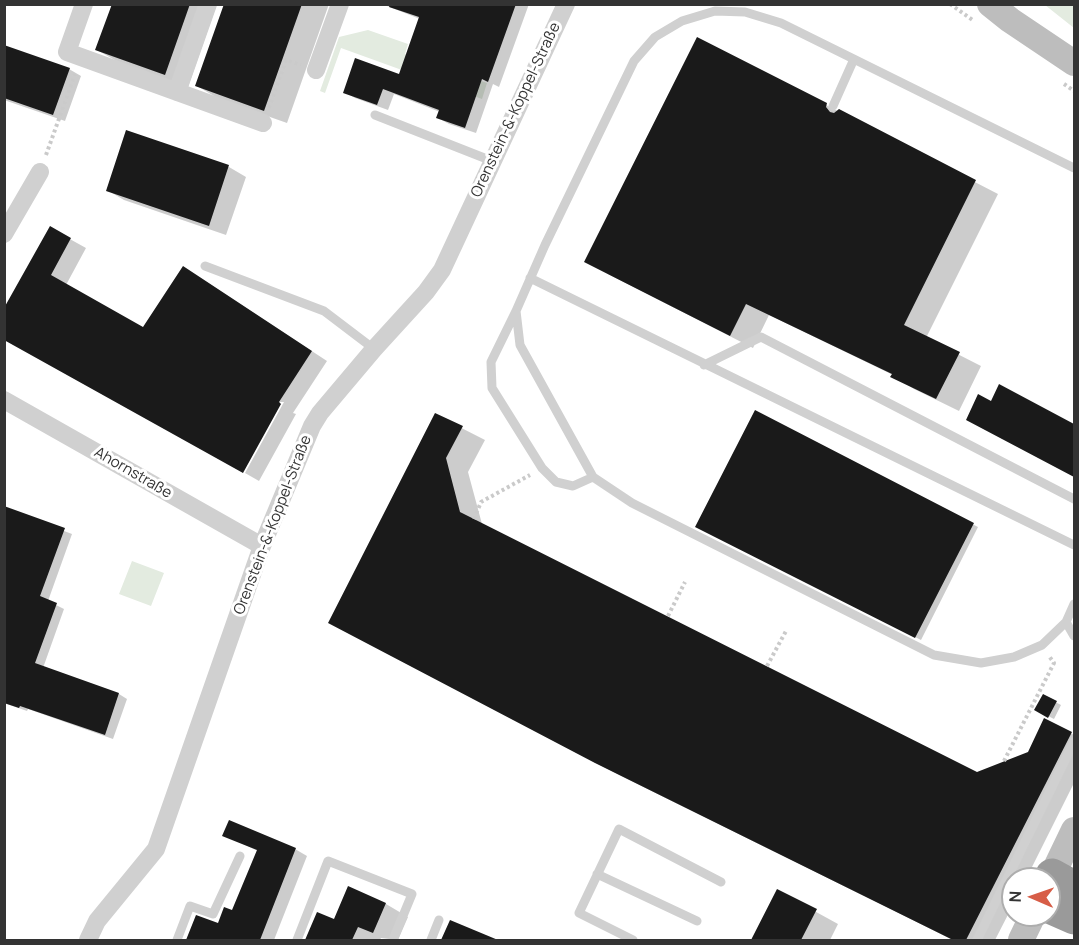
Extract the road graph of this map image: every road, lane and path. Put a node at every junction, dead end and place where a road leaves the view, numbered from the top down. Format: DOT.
graph roads {
  1 [pos="84,4"];
  2 [pos="208,4"];
  3 [pos="340,4"];
  4 [pos="566,4"];
  5 [pos="990,4"];
  6 [pos="855,59"];
  7 [pos="1074,63"];
  8 [pos="77,70"];
  9 [pos="316,70"];
  10 [pos="177,92"];
  11 [pos="832,106"];
  12 [pos="375,115"];
  13 [pos="263,123"];
  14 [pos="492,161"];
  15 [pos="1074,168"];
  16 [pos="40,172"];
  17 [pos="4,234"];
  18 [pos="206,266"];
  19 [pos="530,278"];
  20 [pos="516,311"];
  21 [pos="374,349"];
  22 [pos="704,364"];
  23 [pos="4,400"];
  24 [pos="542,468"];
  25 [pos="593,477"];
  26 [pos="1074,499"];
  27 [pos="474,519"];
  28 [pos="1074,545"];
  29 [pos="262,546"];
  30 [pos="685,582"];
  31 [pos="1074,604"];
  32 [pos="668,616"];
  33 [pos="1066,622"];
  34 [pos="786,631"];
  35 [pos="1074,636"];
  36 [pos="1042,645"];
  37 [pos="767,666"];
  38 [pos="1074,742"];
  39 [pos="1004,761"];
  40 [pos="1074,830"];
  41 [pos="240,856"];
  42 [pos="597,874"];
  43 [pos="1061,874"];
  44 [pos="721,882"];
  45 [pos="439,920"];
  46 [pos="697,921"];
  47 [pos="88,940"];
  48 [pos="177,940"];
  49 [pos="297,940"];
  50 [pos="393,940"];
  51 [pos="431,940"];
  52 [pos="633,940"];
  53 [pos="976,940"];
  1 -- 10 [label="street"];
  2 -- 10 [label="street"];
  3 -- 9 [label="street"];
  4 -- 14 [label="street, Orenstein-&-Koppel-Straße"];
  5 -- 7 [label="street"];
  6 -- 11 [label="lane"];
  6 -- 15 [label="lane"];
  6 -- 19 [label="lane"];
  8 -- 16 [label="path"];
  9 -- 13 [label="path"];
  10 -- 13 [label="street"];
  12 -- 14 [label="lane"];
  14 -- 21 [label="street, Orenstein-&-Koppel-Straße"];
  16 -- 17 [label="street"];
  18 -- 21 [label="lane"];
  19 -- 20 [label="lane"];
  19 -- 22 [label="lane"];
  20 -- 24 [label="lane"];
  20 -- 25 [label="lane"];
  21 -- 29 [label="street, Orenstein-&-Koppel-Straße"];
  22 -- 26 [label="lane"];
  22 -- 28 [label="lane"];
  23 -- 29 [label="street, Ahornstraße"];
  24 -- 25 [label="lane"];
  24 -- 27 [label="path"];
  25 -- 36 [label="lane"];
  29 -- 47 [label="street, Orenstein-&-Koppel-Straße"];
  30 -- 32 [label="path"];
  31 -- 33 [label="lane"];
  33 -- 35 [label="lane"];
  33 -- 36 [label="lane"];
  34 -- 37 [label="path"];
  36 -- 39 [label="path"];
  38 -- 53 [label="lane"];
  40 -- 43 [label="street"];
  41 -- 48 [label="lane"];
  42 -- 44 [label="lane"];
  42 -- 46 [label="lane"];
  42 -- 52 [label="lane"];
  45 -- 51 [label="lane"];
  49 -- 50 [label="lane"];
}
